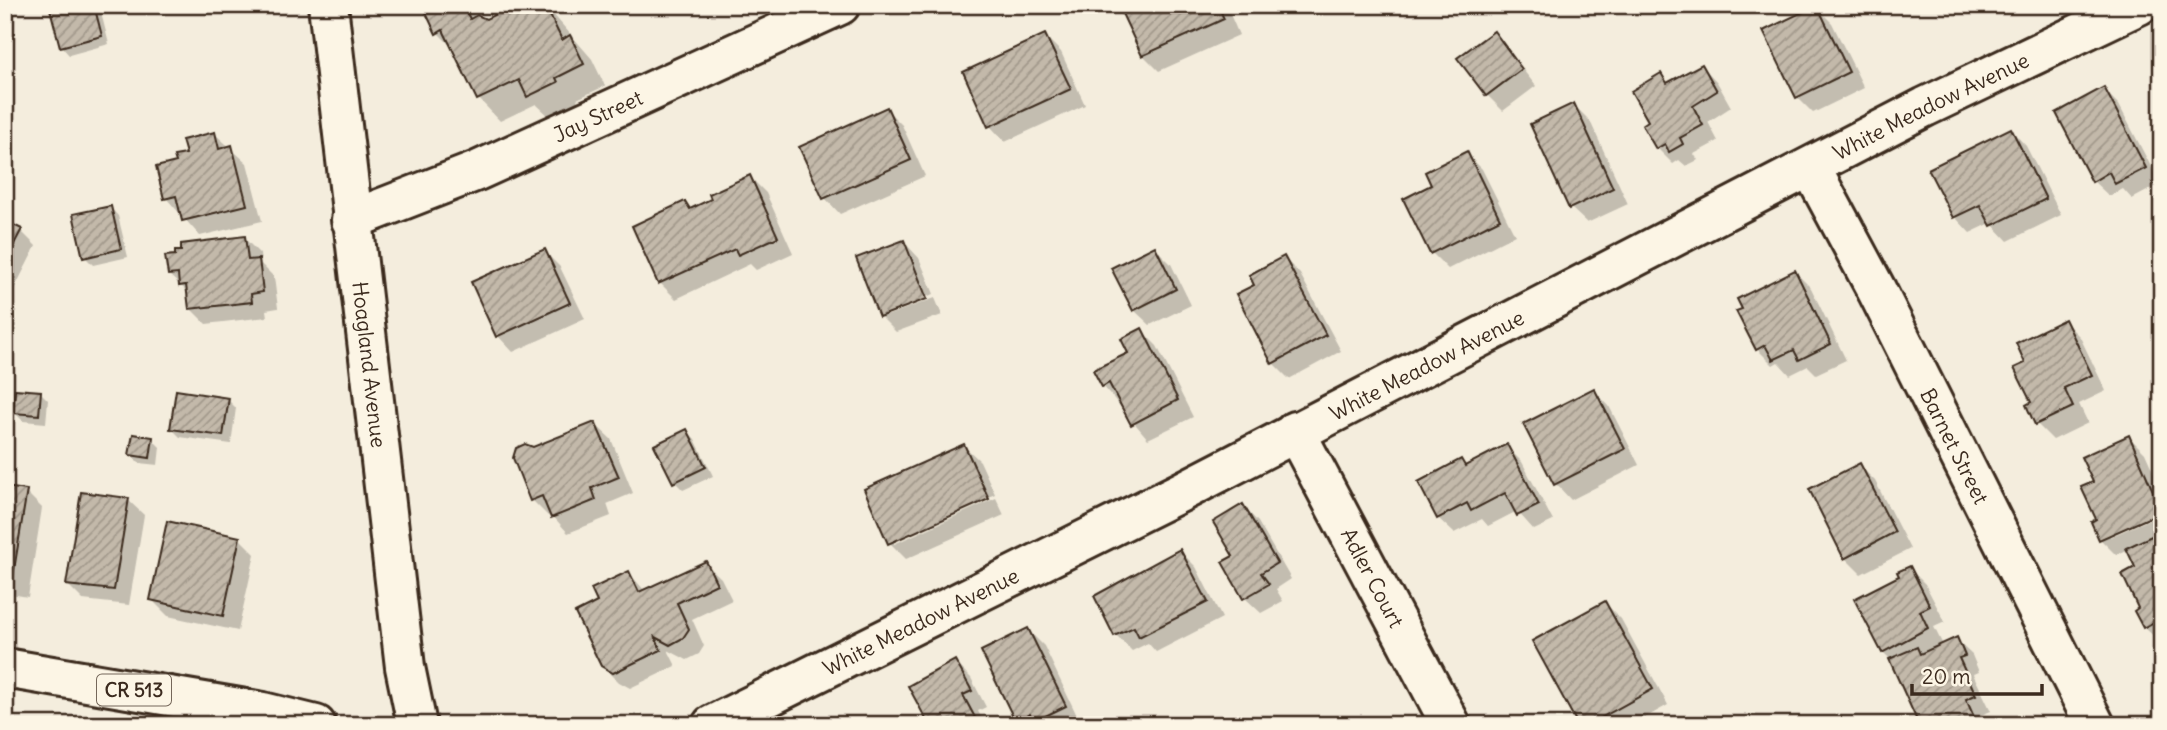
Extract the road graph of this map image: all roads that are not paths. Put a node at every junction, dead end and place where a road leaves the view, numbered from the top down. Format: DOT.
graph roads {
  1 [pos="328,5"];
  2 [pos="840,5"];
  3 [pos="2139,5"];
  4 [pos="1811,168"];
  5 [pos="351,220"];
  6 [pos="1295,431"];
  7 [pos="5,668"];
  8 [pos="316,725"];
  9 [pos="417,725"];
  10 [pos="712,725"];
  11 [pos="1451,725"];
  12 [pos="2095,725"];
  1 -- 5 [label="street, Hoagland Avenue"];
  2 -- 5 [label="street, Jay Street"];
  3 -- 4 [label="street, White Meadow Avenue"];
  4 -- 6 [label="street, White Meadow Avenue"];
  4 -- 12 [label="street, Barnet Street"];
  5 -- 9 [label="street, Hoagland Avenue"];
  6 -- 10 [label="street, White Meadow Avenue"];
  6 -- 11 [label="street, Adler Court"];
  7 -- 8 [label="street, CR 513"];
}
